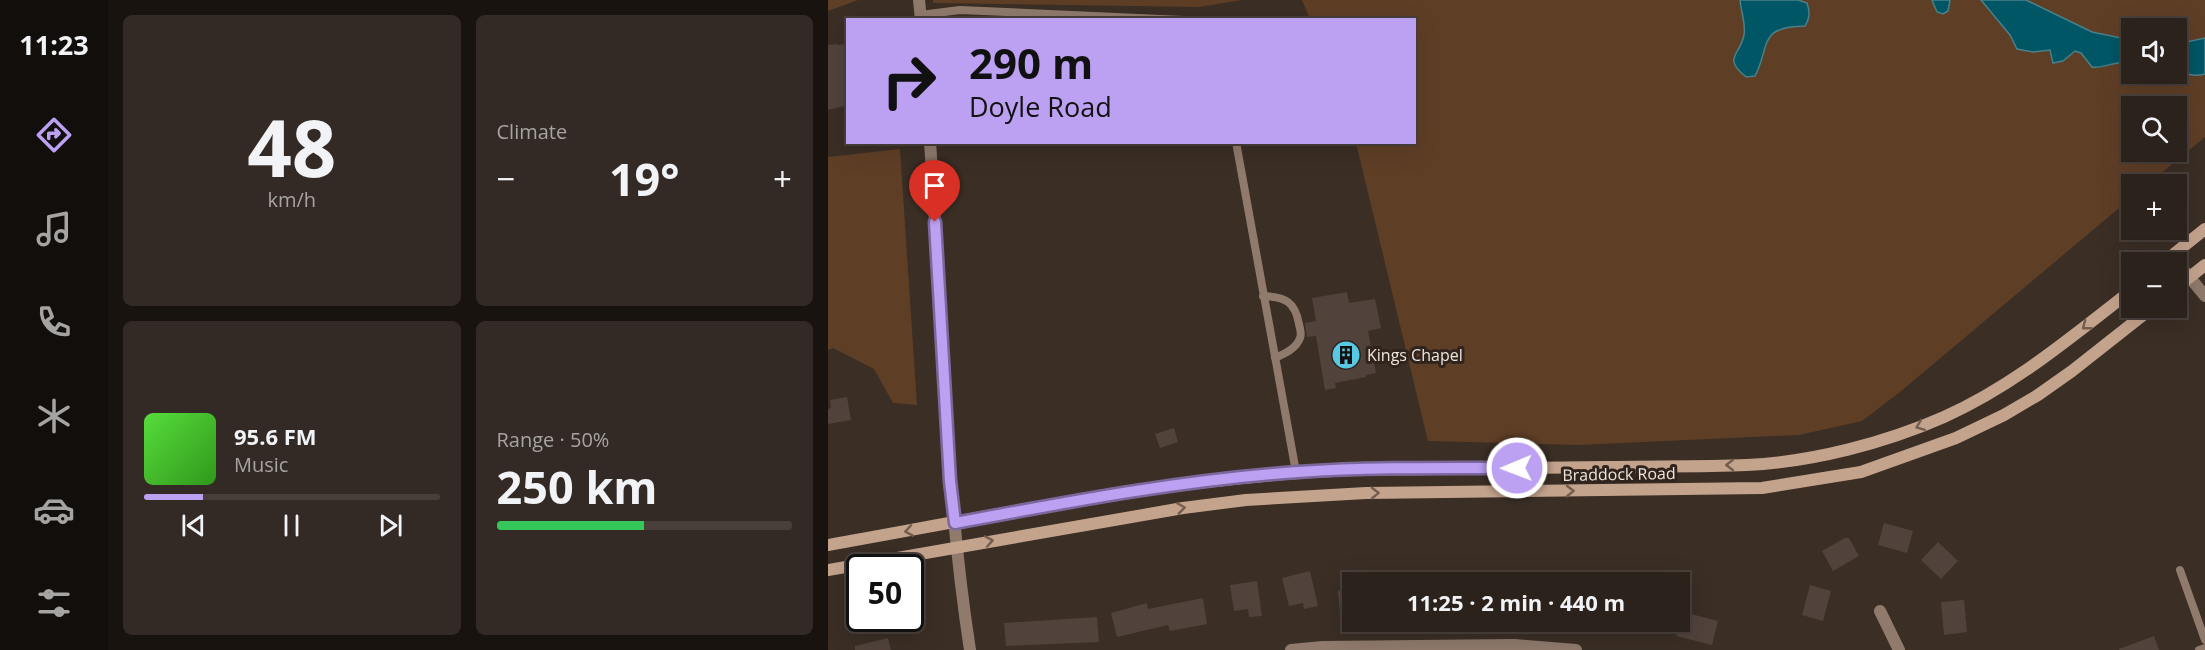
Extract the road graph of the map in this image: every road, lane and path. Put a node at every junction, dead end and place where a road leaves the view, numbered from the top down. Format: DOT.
graph roads {
  1 [pos="919,0"];
  2 [pos="921,17"];
  3 [pos="1138,18"];
  4 [pos="930,144"];
  5 [pos="1236,144"];
  6 [pos="2205,229"];
  7 [pos="2177,252"];
  8 [pos="2205,265"];
  9 [pos="2187,275"];
  10 [pos="2190,277"];
  11 [pos="2187,279"];
  12 [pos="1263,296"];
  13 [pos="2205,297"];
  14 [pos="2121,299"];
  15 [pos="2139,318"];
  16 [pos="1275,358"];
  17 [pos="1296,472"];
  18 [pos="955,523"];
  19 [pos="828,545"];
  20 [pos="957,546"];
  21 [pos="828,570"];
  22 [pos="2180,570"];
  23 [pos="1880,611"];
  24 [pos="2205,640"];
  25 [pos="1408,648"];
  26 [pos="2205,648"];
  27 [pos="970,650"];
  28 [pos="1291,650"];
  29 [pos="1576,650"];
  30 [pos="1899,650"];
  31 [pos="2199,650"];
  1 -- 2 [label="street"];
  2 -- 3 [label="lane"];
  4 -- 18 [label="street"];
  5 -- 12 [label="lane"];
  6 -- 7 [label="main road"];
  8 -- 10 [label="main road"];
  9 -- 10 [label="street"];
  10 -- 11 [label="main road"];
  10 -- 13 [label="street"];
  12 -- 16 [label="lane"];
  12 -- 16 [label="lane"];
  14 -- 17 [label="main road, Braddock Road, one-way"];
  20 -- 15 [label="main road, Braddock Road, one-way"];
  16 -- 17 [label="lane"];
  17 -- 18 [label="main road, Braddock Road"];
  18 -- 19 [label="main road, Braddock Road, one-way"];
  18 -- 20 [label="street"];
  20 -- 21 [label="main road, Braddock Road"];
  20 -- 27 [label="street"];
  22 -- 24 [label="lane"];
  23 -- 30 [label="street"];
  25 -- 28 [label="street"];
  25 -- 29 [label="street"];
  26 -- 31 [label="lane"];
}
